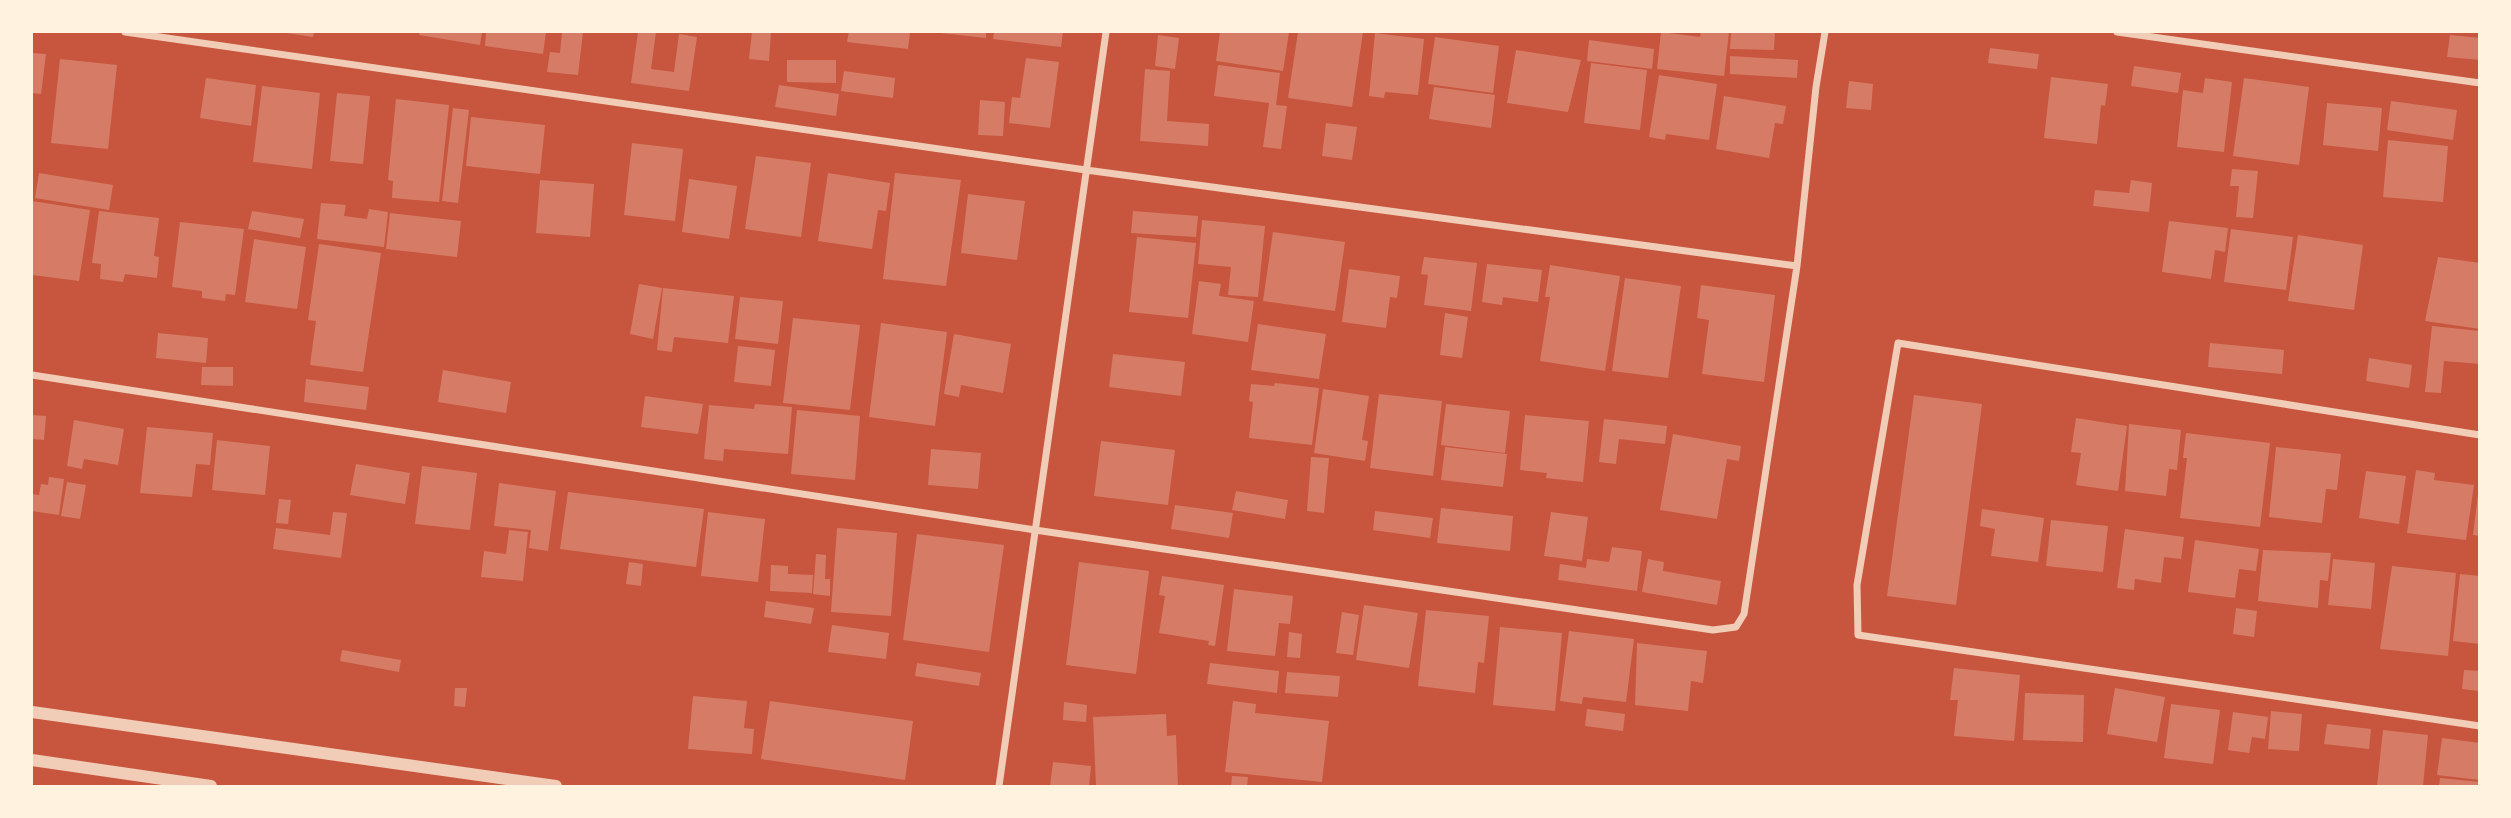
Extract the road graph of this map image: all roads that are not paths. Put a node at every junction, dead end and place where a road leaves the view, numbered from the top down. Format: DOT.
graph roads {
  1 [pos="125,32"];
  2 [pos="1106,32"];
  3 [pos="1825,32"];
  4 [pos="2117,32"];
  5 [pos="2480,83"];
  6 [pos="1086,170"];
  7 [pos="1797,266"];
  8 [pos="32,375"];
  9 [pos="2480,435"];
  10 [pos="1035,530"];
  11 [pos="32,712"];
  12 [pos="2480,726"];
  13 [pos="32,760"];
  14 [pos="211,786"];
  15 [pos="556,786"];
  16 [pos="999,786"];
  1 -- 6 [label="street"];
  2 -- 6 [label="street"];
  3 -- 7 [label="street"];
  4 -- 5 [label="street"];
  6 -- 7 [label="street"];
  6 -- 10 [label="street"];
  7 -- 10 [label="street"];
  8 -- 10 [label="street"];
  9 -- 12 [label="street"];
  10 -- 16 [label="street"];
  11 -- 15 [label="street"];
  13 -- 14 [label="street"];
}
